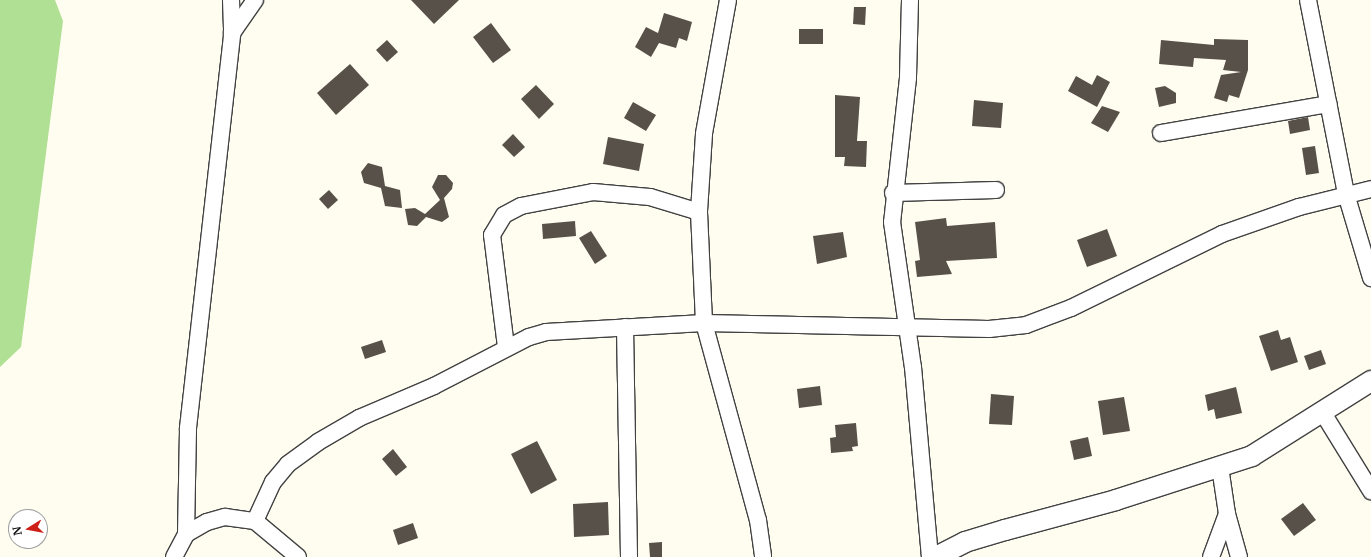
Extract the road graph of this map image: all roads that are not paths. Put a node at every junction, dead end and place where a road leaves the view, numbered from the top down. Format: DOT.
graph roads {
  1 [pos="231,0"];
  2 [pos="255,0"];
  3 [pos="728,0"];
  4 [pos="910,0"];
  5 [pos="1308,0"];
  6 [pos="232,33"];
  7 [pos="1329,104"];
  8 [pos="1161,133"];
  9 [pos="1371,189"];
  10 [pos="996,190"];
  11 [pos="893,193"];
  12 [pos="1346,194"];
  13 [pos="699,212"];
  14 [pos="1371,278"];
  15 [pos="704,323"];
  16 [pos="625,327"];
  17 [pos="908,327"];
  18 [pos="506,347"];
  19 [pos="1371,381"];
  20 [pos="1323,413"];
  21 [pos="1220,467"];
  22 [pos="1371,491"];
  23 [pos="1227,514"];
  24 [pos="255,521"];
  25 [pos="186,534"];
  26 [pos="174,557"];
  27 [pos="298,557"];
  28 [pos="629,557"];
  29 [pos="763,557"];
  30 [pos="930,557"];
  31 [pos="936,557"];
  32 [pos="1210,557"];
  33 [pos="1239,557"];
  1 -- 6 [label="street"];
  2 -- 6 [label="street"];
  3 -- 13 [label="street"];
  4 -- 11 [label="street"];
  5 -- 7 [label="street"];
  6 -- 25 [label="street"];
  7 -- 8 [label="street"];
  7 -- 12 [label="street"];
  9 -- 12 [label="street"];
  10 -- 11 [label="street"];
  11 -- 17 [label="street"];
  12 -- 14 [label="street"];
  12 -- 17 [label="street"];
  13 -- 15 [label="street"];
  13 -- 18 [label="street"];
  15 -- 16 [label="street"];
  15 -- 17 [label="street"];
  15 -- 29 [label="street"];
  16 -- 18 [label="street"];
  16 -- 28 [label="street"];
  17 -- 30 [label="street"];
  18 -- 24 [label="street"];
  19 -- 20 [label="street"];
  20 -- 21 [label="street"];
  20 -- 22 [label="street"];
  21 -- 23 [label="street"];
  21 -- 31 [label="street"];
  23 -- 32 [label="street"];
  23 -- 33 [label="street"];
  24 -- 25 [label="street"];
  24 -- 27 [label="street"];
  25 -- 26 [label="street"];
}
